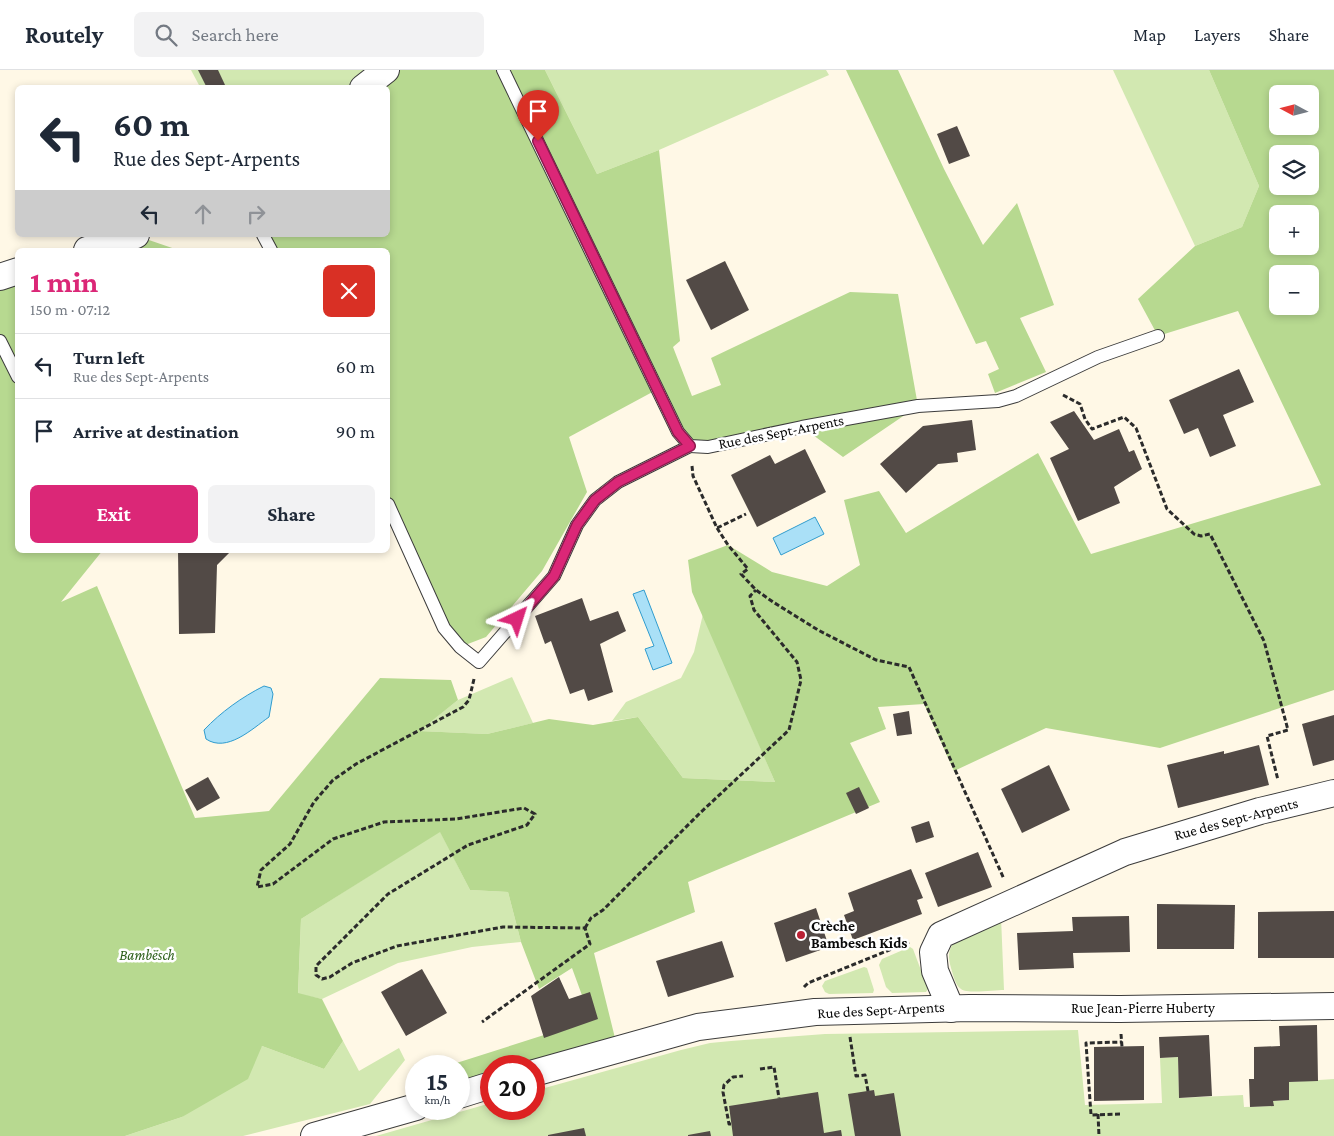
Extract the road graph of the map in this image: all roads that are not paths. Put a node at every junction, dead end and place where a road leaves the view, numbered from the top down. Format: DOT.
graph roads {
  1 [pos="386,70"];
  2 [pos="504,70"];
  3 [pos="367,85"];
  4 [pos="129,237"];
  5 [pos="94,248"];
  6 [pos="15,272"];
  7 [pos="0,277"];
  8 [pos="1158,336"];
  9 [pos="0,341"];
  10 [pos="15,371"];
  11 [pos="690,446"];
  12 [pos="390,508"];
  13 [pos="1334,794"];
  14 [pos="1334,1006"];
  15 [pos="951,1009"];
  16 [pos="545,1070"];
  17 [pos="405,1110"];
  18 [pos="314,1136"];
  1 -- 3 [label="street"];
  2 -- 11 [label="lane"];
  4 -- 5 [label="street"];
  6 -- 7 [label="street"];
  8 -- 11 [label="lane, Rue des Sept-Arpents"];
  9 -- 10 [label="lane"];
  11 -- 12 [label="lane"];
  13 -- 15 [label="street, Rue des Sept-Arpents"];
  14 -- 15 [label="street, Rue Jean-Pierre Huberty"];
  15 -- 16 [label="street, Rue des Sept-Arpents"];
  17 -- 18 [label="street"];
}
